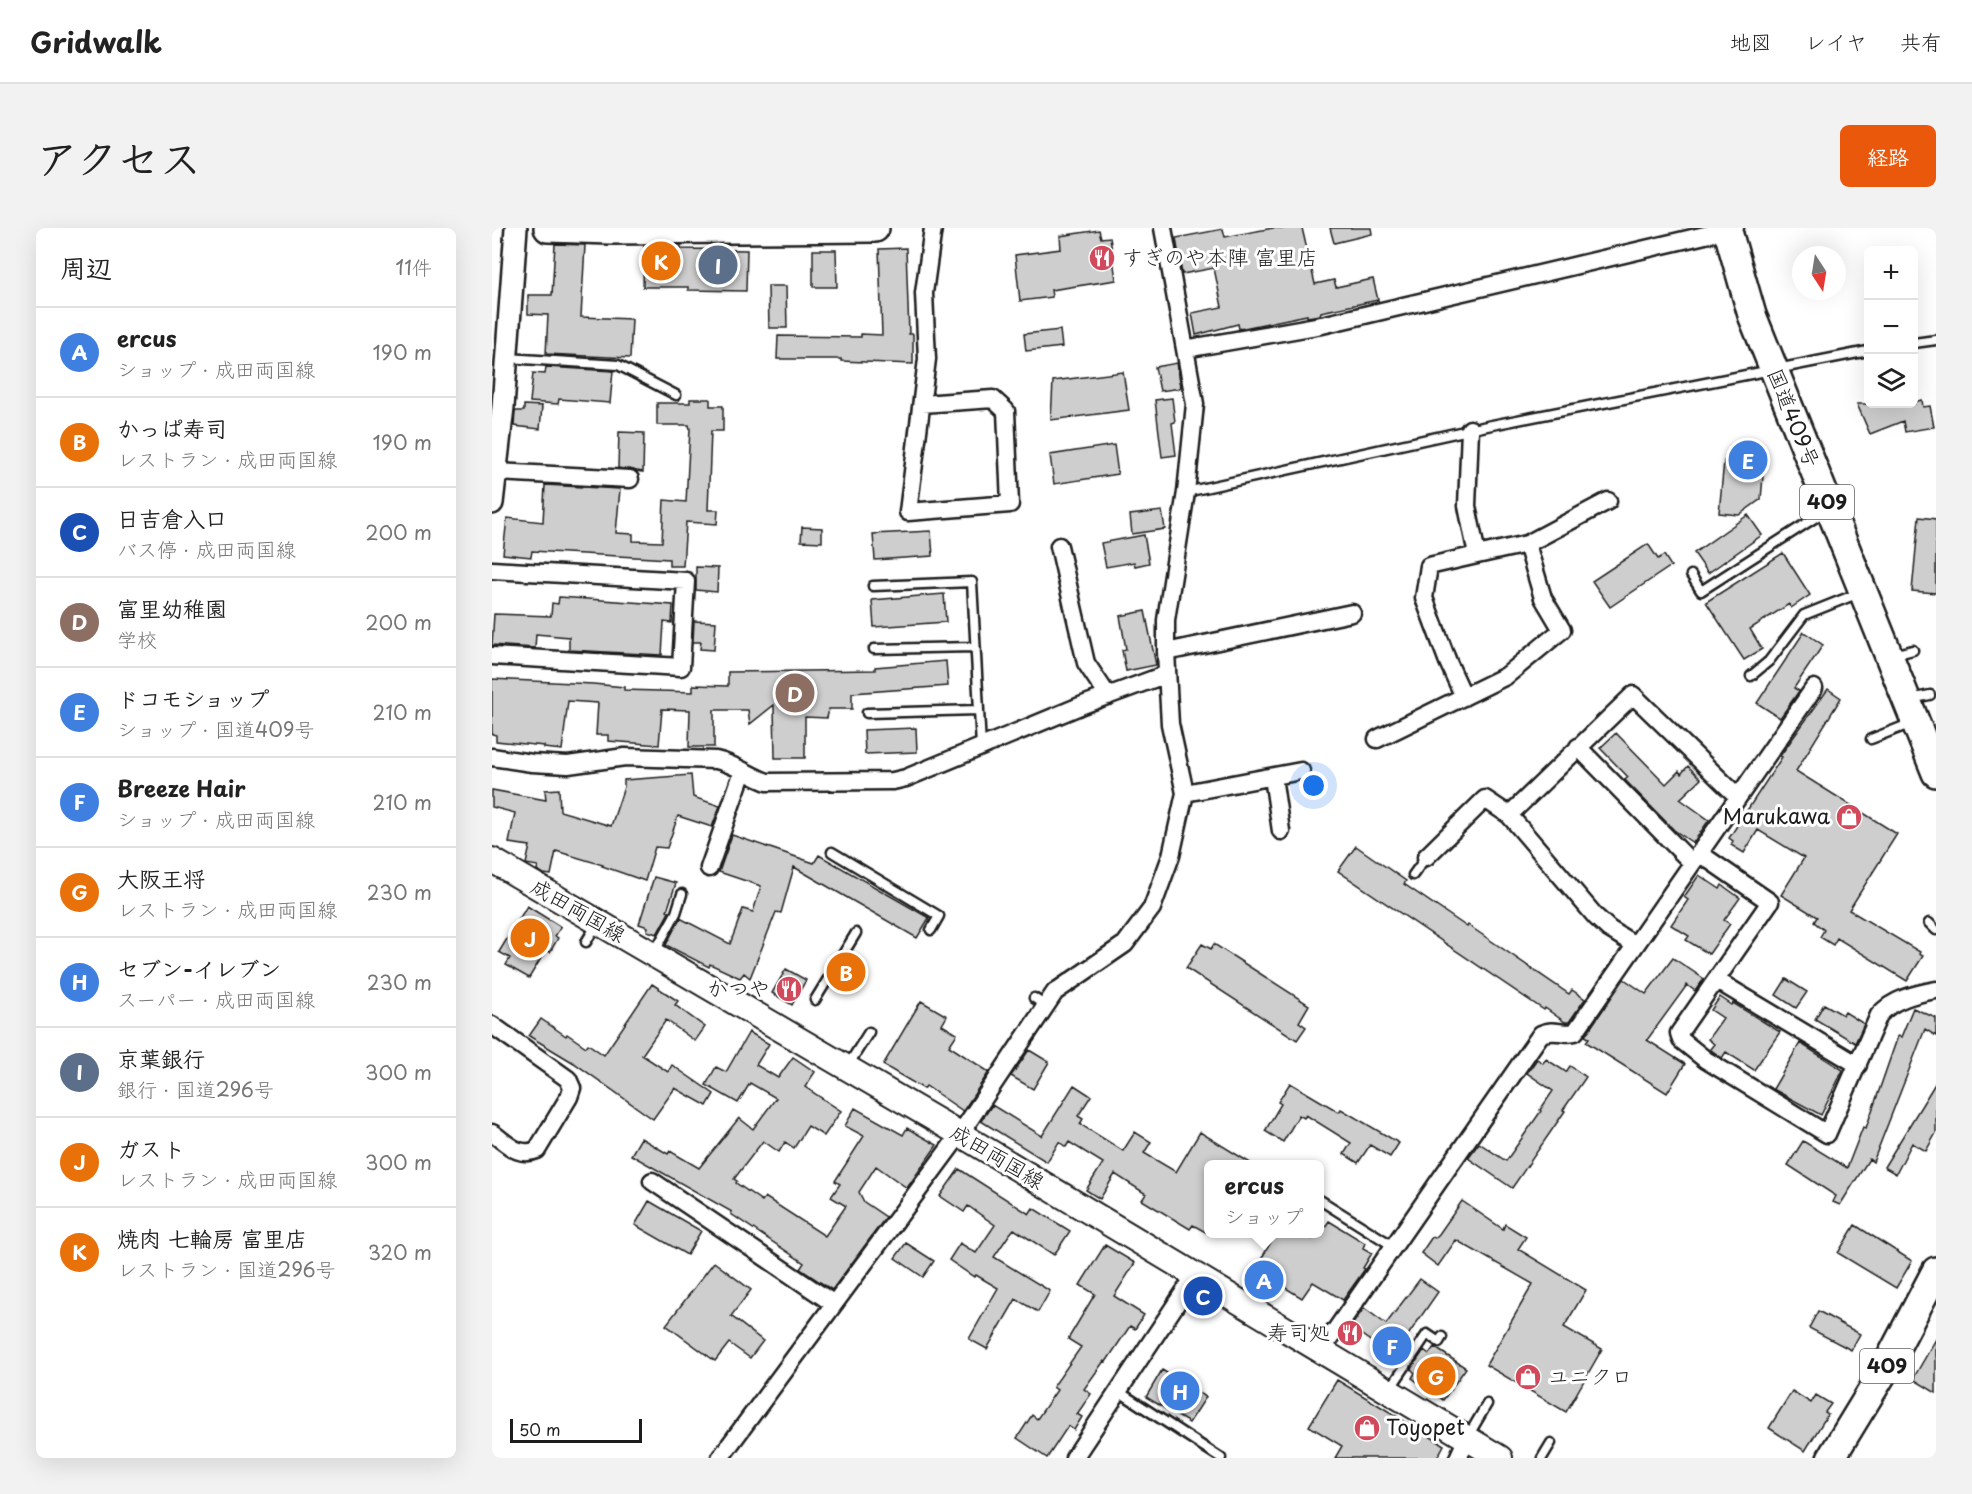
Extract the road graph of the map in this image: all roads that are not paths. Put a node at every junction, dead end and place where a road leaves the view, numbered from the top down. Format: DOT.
graph roads {
  1 [pos="516,228"];
  2 [pos="548,228"];
  3 [pos="810,228"];
  4 [pos="875,228"];
  5 [pos="933,228"];
  6 [pos="1163,228"];
  7 [pos="602,229"];
  8 [pos="1730,229"];
  9 [pos="1936,339"];
  10 [pos="1918,342"];
  11 [pos="1185,349"];
  12 [pos="1864,352"];
  13 [pos="499,357"];
  14 [pos="1773,370"];
  15 [pos="676,395"];
  16 [pos="922,404"];
  17 [pos="1470,429"];
  18 [pos="494,477"];
  19 [pos="630,479"];
  20 [pos="1186,492"];
  21 [pos="1608,501"];
  22 [pos="492,503"];
  23 [pos="1830,508"];
  24 [pos="1527,544"];
  25 [pos="1059,546"];
  26 [pos="1477,555"];
  27 [pos="492,570"];
  28 [pos="1690,575"];
  29 [pos="873,586"];
  30 [pos="1863,591"];
  31 [pos="1352,613"];
  32 [pos="975,647"];
  33 [pos="874,649"];
  34 [pos="1166,652"];
  35 [pos="492,656"];
  36 [pos="1167,674"];
  37 [pos="1750,676"];
  38 [pos="1814,688"];
  39 [pos="1108,696"];
  40 [pos="1464,697"];
  41 [pos="1917,706"];
  42 [pos="978,710"];
  43 [pos="867,713"];
  44 [pos="1377,739"];
  45 [pos="1871,739"];
  46 [pos="981,747"];
  47 [pos="1578,747"];
  48 [pos="492,757"];
  49 [pos="743,771"];
  50 [pos="1301,771"];
  51 [pos="1936,773"];
  52 [pos="1273,777"];
  53 [pos="1185,793"];
  54 [pos="1738,797"];
  55 [pos="1509,815"];
  56 [pos="1281,831"];
  57 [pos="832,852"];
  58 [pos="1426,856"];
  59 [pos="1695,858"];
  60 [pos="492,860"];
  61 [pos="708,868"];
  62 [pos="1413,875"];
  63 [pos="682,894"];
  64 [pos="1929,923"];
  65 [pos="931,930"];
  66 [pos="1936,930"];
  67 [pos="856,933"];
  68 [pos="1635,945"];
  69 [pos="653,954"];
  70 [pos="1716,980"];
  71 [pos="1936,990"];
  72 [pos="815,1000"];
  73 [pos="492,1025"];
  74 [pos="869,1032"];
  75 [pos="1858,1065"];
  76 [pos="847,1067"];
  77 [pos="492,1133"];
  78 [pos="960,1134"];
  79 [pos="652,1181"];
  80 [pos="1324,1203"];
  81 [pos="1393,1246"];
  82 [pos="1936,1271"];
  83 [pos="1196,1274"];
  84 [pos="834,1304"];
  85 [pos="1442,1337"];
  86 [pos="1321,1351"];
  87 [pos="1118,1391"];
  88 [pos="1389,1392"];
  89 [pos="1487,1404"];
  90 [pos="1551,1443"];
  91 [pos="1462,1448"];
  92 [pos="1493,1456"];
  93 [pos="720,1458"];
  94 [pos="1074,1458"];
  95 [pos="1221,1458"];
  96 [pos="1542,1458"];
  97 [pos="1831,1458"];
  1 -- 13 [label="street"];
  2 -- 7 [label="highway"];
  3 -- 4 [label="highway"];
  3 -- 7 [label="highway"];
  5 -- 16 [label="street"];
  6 -- 11 [label="street"];
  8 -- 11 [label="street"];
  8 -- 14 [label="highway, 国道409号 / 409"];
  9 -- 10 [label="lane"];
  11 -- 20 [label="street"];
  12 -- 14 [label="lane"];
  13 -- 15 [label="lane"];
  13 -- 18 [label="street"];
  14 -- 17 [label="lane"];
  14 -- 23 [label="highway, 国道409号 / 409"];
  16 -- 16 [label="street"];
  17 -- 20 [label="lane"];
  17 -- 26 [label="street"];
  18 -- 19 [label="street"];
  18 -- 22 [label="street"];
  20 -- 34 [label="street"];
  21 -- 24 [label="street"];
  23 -- 28 [label="lane"];
  23 -- 30 [label="highway, 国道409号 / 409"];
  24 -- 26 [label="street"];
  24 -- 40 [label="street"];
  25 -- 39 [label="street"];
  26 -- 40 [label="street"];
  27 -- 35 [label="street"];
  29 -- 32 [label="lane"];
  30 -- 37 [label="lane"];
  30 -- 41 [label="highway, 国道409号 / 409"];
  31 -- 34 [label="street"];
  32 -- 33 [label="lane"];
  32 -- 42 [label="lane"];
  34 -- 36 [label="street"];
  36 -- 39 [label="street"];
  36 -- 53 [label="street"];
  38 -- 54 [label="street"];
  39 -- 46 [label="street"];
  40 -- 44 [label="street"];
  41 -- 45 [label="lane"];
  41 -- 51 [label="highway, 国道409号 / 409"];
  42 -- 43 [label="lane"];
  42 -- 46 [label="lane"];
  46 -- 49 [label="street"];
  47 -- 54 [label="street"];
  47 -- 55 [label="street"];
  47 -- 59 [label="street"];
  48 -- 49 [label="street"];
  49 -- 61 [label="street"];
  50 -- 52 [label="street"];
  52 -- 53 [label="street"];
  52 -- 56 [label="street"];
  53 -- 78 [label="street"];
  54 -- 59 [label="street"];
  55 -- 58 [label="street"];
  55 -- 68 [label="street"];
  57 -- 65 [label="lane"];
  58 -- 62 [label="lane"];
  59 -- 68 [label="street"];
  59 -- 70 [label="street"];
  60 -- 69 [label="main road, 成田両国線"];
  63 -- 69 [label="lane"];
  64 -- 66 [label="lane"];
  67 -- 72 [label="lane"];
  68 -- 81 [label="street"];
  69 -- 76 [label="main road, 成田両国線"];
  70 -- 75 [label="street"];
  70 -- 75 [label="street"];
  71 -- 75 [label="street"];
  73 -- 77 [label="street"];
  74 -- 76 [label="lane"];
  76 -- 78 [label="main road, 成田両国線"];
  78 -- 83 [label="main road, 成田両国線"];
  78 -- 84 [label="street"];
  79 -- 84 [label="street"];
  80 -- 81 [label="lane"];
  81 -- 86 [label="street"];
  82 -- 97 [label="highway, 409"];
  83 -- 86 [label="main road, 成田両国線"];
  83 -- 87 [label="street"];
  84 -- 93 [label="street"];
  85 -- 88 [label="lane"];
  86 -- 88 [label="main road, 成田両国線"];
  87 -- 94 [label="street"];
  87 -- 95 [label="lane"];
  88 -- 91 [label="main road, 成田両国線"];
  89 -- 91 [label="lane"];
  90 -- 96 [label="lane"];
  91 -- 92 [label="main road, 成田両国線"];
}
